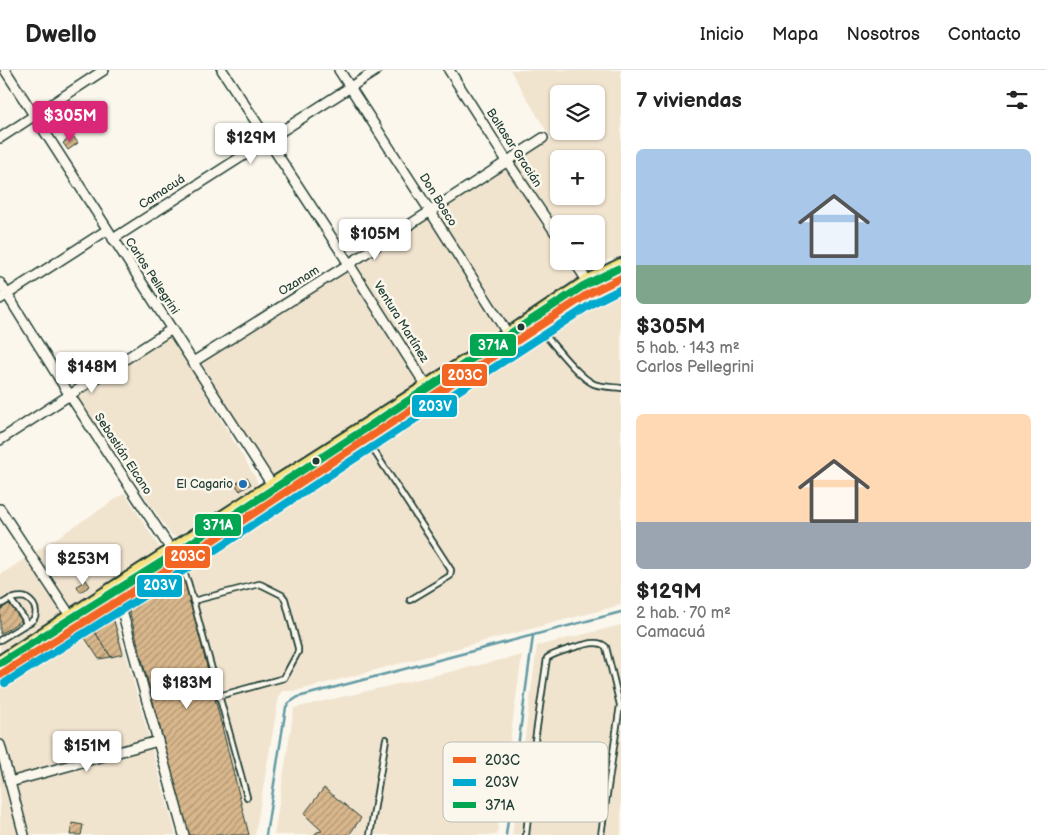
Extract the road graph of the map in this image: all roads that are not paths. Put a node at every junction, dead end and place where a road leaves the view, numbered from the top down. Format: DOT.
graph roads {
  1 [pos="5,70"];
  2 [pos="104,70"];
  3 [pos="222,70"];
  4 [pos="339,70"];
  5 [pos="377,70"];
  6 [pos="449,70"];
  7 [pos="350,87"];
  8 [pos="34,115"];
  9 [pos="0,138"];
  10 [pos="543,138"];
  11 [pos="269,140"];
  12 [pos="507,161"];
  13 [pos="430,211"];
  14 [pos="550,225"];
  15 [pos="107,230"];
  16 [pos="113,239"];
  17 [pos="349,264"];
  18 [pos="621,266"];
  19 [pos="580,270"];
  20 [pos="621,278"];
  21 [pos="588,282"];
  22 [pos="0,283"];
  23 [pos="4,297"];
  24 [pos="538,327"];
  25 [pos="172,329"];
  26 [pos="511,339"];
  27 [pos="193,362"];
  28 [pos="427,387"];
  29 [pos="621,388"];
  30 [pos="69,394"];
  31 [pos="367,439"];
  32 [pos="0,440"];
  33 [pos="276,491"];
  34 [pos="0,509"];
  35 [pos="176,557"];
  36 [pos="10,599"];
  37 [pos="410,600"];
  38 [pos="194,601"];
  39 [pos="117,602"];
  40 [pos="0,605"];
  41 [pos="71,617"];
  42 [pos="26,624"];
  43 [pos="0,640"];
  44 [pos="0,663"];
  45 [pos="0,676"];
  46 [pos="219,696"];
  47 [pos="386,739"];
  48 [pos="158,741"];
  49 [pos="535,742"];
  50 [pos="0,745"];
  51 [pos="10,782"];
  52 [pos="608,792"];
  53 [pos="247,796"];
  54 [pos="527,822"];
  55 [pos="604,822"];
  56 [pos="24,835"];
  57 [pos="184,835"];
  58 [pos="370,835"];
  59 [pos="526,835"];
  60 [pos="602,835"];
  1 -- 8 [label="street, Carlos Pellegrini"];
  2 -- 8 [label="street"];
  3 -- 11 [label="street, Ventura Martínez"];
  4 -- 7 [label="street, Don Bosco"];
  5 -- 7 [label="street, Camacuá"];
  6 -- 12 [label="street, Baltasar Gracián"];
  7 -- 11 [label="street, Camacuá"];
  7 -- 13 [label="street, Don Bosco"];
  8 -- 9 [label="street"];
  8 -- 15 [label="street, Carlos Pellegrini"];
  10 -- 12 [label="street, Ozanam"];
  11 -- 16 [label="street, Camacuá"];
  11 -- 17 [label="street, Ventura Martínez"];
  12 -- 13 [label="street, Ozanam"];
  12 -- 14 [label="street, Baltasar Gracián"];
  13 -- 17 [label="street, Ozanam"];
  13 -- 26 [label="street, Don Bosco"];
  15 -- 16 [label="street, Carlos Pellegrini"];
  15 -- 23 [label="street"];
  16 -- 25 [label="street, Carlos Pellegrini"];
  17 -- 27 [label="street, Ozanam"];
  17 -- 28 [label="street, Ventura Martínez"];
  18 -- 21 [label="main road"];
  19 -- 21 [label="street"];
  20 -- 24 [label="main road"];
  21 -- 26 [label="main road"];
  22 -- 23 [label="street, Sebastián Elcano"];
  23 -- 30 [label="street, Sebastián Elcano"];
  24 -- 26 [label="main road"];
  24 -- 29 [label="lane"];
  25 -- 27 [label="street, Carlos Pellegrini"];
  25 -- 30 [label="street"];
  26 -- 28 [label="main road"];
  26 -- 31 [label="main road"];
  27 -- 33 [label="street, Carlos Pellegrini"];
  28 -- 33 [label="main road"];
  30 -- 32 [label="street"];
  30 -- 35 [label="street, Sebastián Elcano"];
  31 -- 33 [label="main road"];
  31 -- 37 [label="lane"];
  33 -- 35 [label="main road"];
  34 -- 41 [label="street"];
  35 -- 38 [label="lane"];
  35 -- 39 [label="main road"];
  35 -- 41 [label="main road"];
  36 -- 40 [label="lane"];
  36 -- 42 [label="lane"];
  36 -- 42 [label="lane"];
  38 -- 46 [label="lane"];
  38 -- 46 [label="lane"];
  39 -- 45 [label="main road"];
  39 -- 48 [label="street"];
  41 -- 44 [label="main road"];
  42 -- 43 [label="lane"];
  46 -- 53 [label="lane"];
  47 -- 58 [label="lane"];
  48 -- 51 [label="street"];
  48 -- 57 [label="street"];
  49 -- 52 [label="lane"];
  50 -- 51 [label="street"];
  51 -- 56 [label="street"];
  54 -- 59 [label="lane"];
  55 -- 60 [label="lane"];
}
